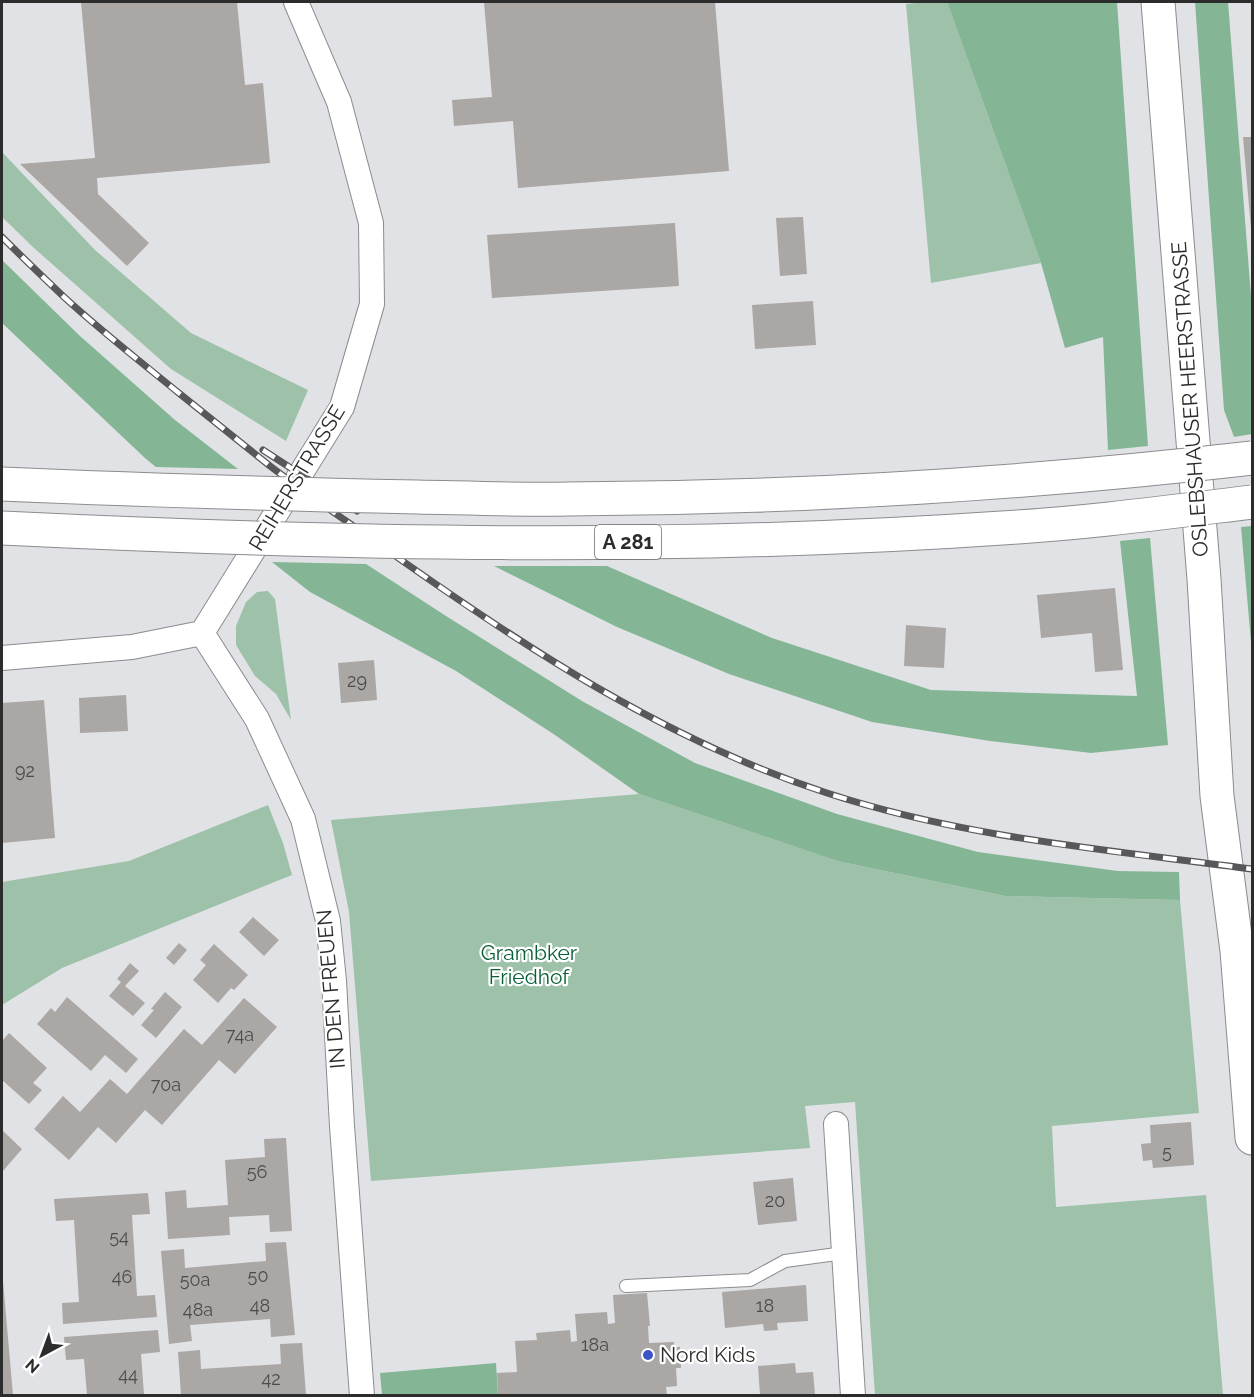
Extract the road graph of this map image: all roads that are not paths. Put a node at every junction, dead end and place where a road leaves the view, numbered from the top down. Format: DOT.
graph roads {
  1 [pos="297,2"];
  2 [pos="1158,2"];
  3 [pos="1252,458"];
  4 [pos="2,484"];
  5 [pos="1252,502"];
  6 [pos="2,528"];
  7 [pos="202,633"];
  8 [pos="2,658"];
  9 [pos="836,1124"];
  10 [pos="1252,1138"];
  11 [pos="844,1253"];
  12 [pos="626,1286"];
  13 [pos="362,1395"];
  14 [pos="853,1395"];
  1 -- 7 [label="street, REIHERSTRASSE"];
  2 -- 10 [label="main road, OSLEBSHAUSER HEERSTRASSE"];
  3 -- 4 [label="main road, A 281, bridge"];
  5 -- 6 [label="main road, A 281, bridge"];
  7 -- 8 [label="street"];
  7 -- 13 [label="street, IN DEN FREUEN"];
  9 -- 11 [label="street"];
  11 -- 12 [label="lane"];
  11 -- 14 [label="street"];
}
